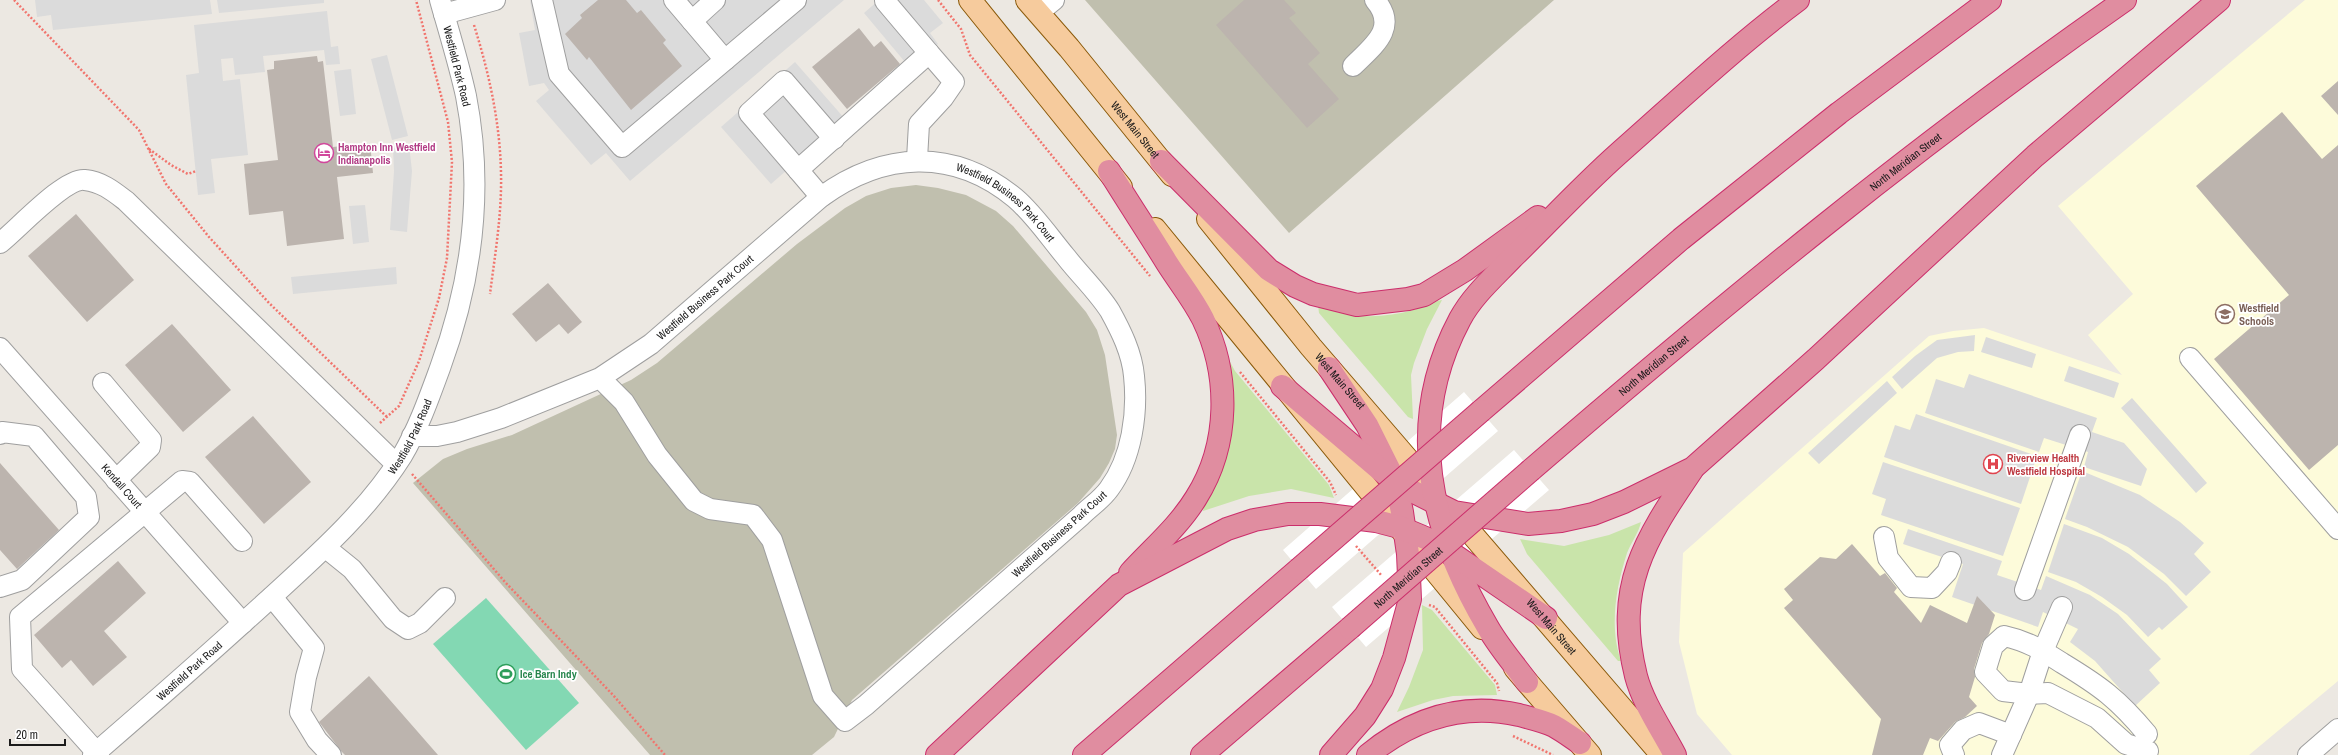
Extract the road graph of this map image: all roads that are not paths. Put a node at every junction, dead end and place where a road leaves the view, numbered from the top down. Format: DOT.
graph roads {
  1 [pos="495,0"];
  2 [pos="542,0"];
  3 [pos="674,0"];
  4 [pos="715,0"];
  5 [pos="796,0"];
  6 [pos="970,0"];
  7 [pos="1375,0"];
  8 [pos="1798,0"];
  9 [pos="1990,0"];
  10 [pos="2124,0"];
  11 [pos="2219,0"];
  12 [pos="885,1"];
  13 [pos="1040,4"];
  14 [pos="442,7"];
  15 [pos="692,21"];
  16 [pos="929,54"];
  17 [pos="725,60"];
  18 [pos="1353,66"];
  19 [pos="834,139"];
  20 [pos="917,160"];
  21 [pos="1161,161"];
  22 [pos="798,170"];
  23 [pos="1108,171"];
  24 [pos="1582,185"];
  25 [pos="821,197"];
  26 [pos="0,243"];
  27 [pos="0,348"];
  28 [pos="2190,358"];
  29 [pos="1329,368"];
  30 [pos="600,378"];
  31 [pos="102,383"];
  32 [pos="1282,386"];
  33 [pos="0,434"];
  34 [pos="2080,435"];
  35 [pos="412,436"];
  36 [pos="397,462"];
  37 [pos="1693,468"];
  38 [pos="113,478"];
  39 [pos="1396,483"];
  40 [pos="86,498"];
  41 [pos="1441,502"];
  42 [pos="144,513"];
  43 [pos="2338,529"];
  44 [pos="1403,530"];
  45 [pos="1884,536"];
  46 [pos="242,541"];
  47 [pos="326,548"];
  48 [pos="1450,552"];
  49 [pos="1951,562"];
  50 [pos="1119,585"];
  51 [pos="0,588"];
  52 [pos="2025,590"];
  53 [pos="272,596"];
  54 [pos="445,598"];
  55 [pos="2062,607"];
  56 [pos="1546,618"];
  57 [pos="243,623"];
  58 [pos="2043,651"];
  59 [pos="1527,682"];
  60 [pos="2029,694"];
  61 [pos="2338,729"];
  62 [pos="2011,735"];
  63 [pos="1585,749"];
  64 [pos="96,754"];
  65 [pos="331,755"];
  66 [pos="937,755"];
  67 [pos="1084,755"];
  68 [pos="1202,755"];
  69 [pos="1331,755"];
  70 [pos="1368,755"];
  71 [pos="1662,755"];
  72 [pos="1675,755"];
  73 [pos="1954,755"];
  74 [pos="2002,755"];
  75 [pos="2308,755"];
  1 -- 14 [label="street"];
  2 -- 17 [label="street"];
  3 -- 15 [label="street"];
  4 -- 15 [label="street"];
  5 -- 17 [label="street"];
  6 -- 23 [label="main road"];
  7 -- 18 [label="street"];
  8 -- 24 [label="highway"];
  9 -- 67 [label="highway, bridge"];
  10 -- 68 [label="highway, North Meridian Street, bridge"];
  11 -- 37 [label="highway"];
  12 -- 16 [label="street"];
  13 -- 21 [label="main road, West Main Street"];
  14 -- 35 [label="street, Westfield Park Road"];
  15 -- 17 [label="street"];
  16 -- 19 [label="street"];
  16 -- 20 [label="street"];
  19 -- 22 [label="street"];
  19 -- 22 [label="street"];
  20 -- 25 [label="street, Westfield Business Park Court"];
  20 -- 30 [label="street, Westfield Business Park Court"];
  21 -- 24 [label="highway"];
  21 -- 29 [label="main road, West Main Street"];
  22 -- 25 [label="street"];
  23 -- 32 [label="main road"];
  23 -- 50 [label="highway"];
  24 -- 41 [label="highway"];
  25 -- 30 [label="street, Westfield Business Park Court"];
  26 -- 36 [label="street"];
  27 -- 38 [label="street, Kendall Court"];
  28 -- 43 [label="street"];
  29 -- 39 [label="highway"];
  29 -- 41 [label="main road, West Main Street"];
  30 -- 35 [label="street, Westfield Business Park Court"];
  31 -- 38 [label="street"];
  32 -- 39 [label="highway"];
  32 -- 44 [label="main road"];
  33 -- 40 [label="street"];
  34 -- 52 [label="street"];
  35 -- 36 [label="street, Westfield Park Road"];
  36 -- 47 [label="street, Westfield Park Road"];
  37 -- 41 [label="highway"];
  37 -- 72 [label="highway"];
  38 -- 40 [label="street"];
  38 -- 42 [label="street, Kendall Court"];
  39 -- 41 [label="highway"];
  39 -- 44 [label="highway"];
  40 -- 51 [label="street"];
  41 -- 48 [label="highway"];
  41 -- 56 [label="main road, West Main Street"];
  42 -- 46 [label="street"];
  42 -- 57 [label="street, Kendall Court"];
  42 -- 64 [label="street"];
  44 -- 48 [label="highway"];
  44 -- 50 [label="highway"];
  44 -- 59 [label="main road"];
  44 -- 69 [label="highway"];
  45 -- 49 [label="street"];
  47 -- 53 [label="street, Westfield Park Road"];
  47 -- 54 [label="street"];
  48 -- 56 [label="highway"];
  48 -- 59 [label="highway"];
  50 -- 66 [label="highway"];
  53 -- 57 [label="street, Westfield Park Road"];
  53 -- 65 [label="street"];
  55 -- 58 [label="street"];
  56 -- 71 [label="main road, West Main Street"];
  57 -- 64 [label="street, Westfield Park Road"];
  58 -- 60 [label="street"];
  58 -- 60 [label="street"];
  58 -- 60 [label="street"];
  59 -- 63 [label="main road"];
  60 -- 62 [label="street"];
  61 -- 75 [label="street"];
  62 -- 73 [label="street"];
  62 -- 74 [label="street"];
  63 -- 70 [label="highway"];
}
